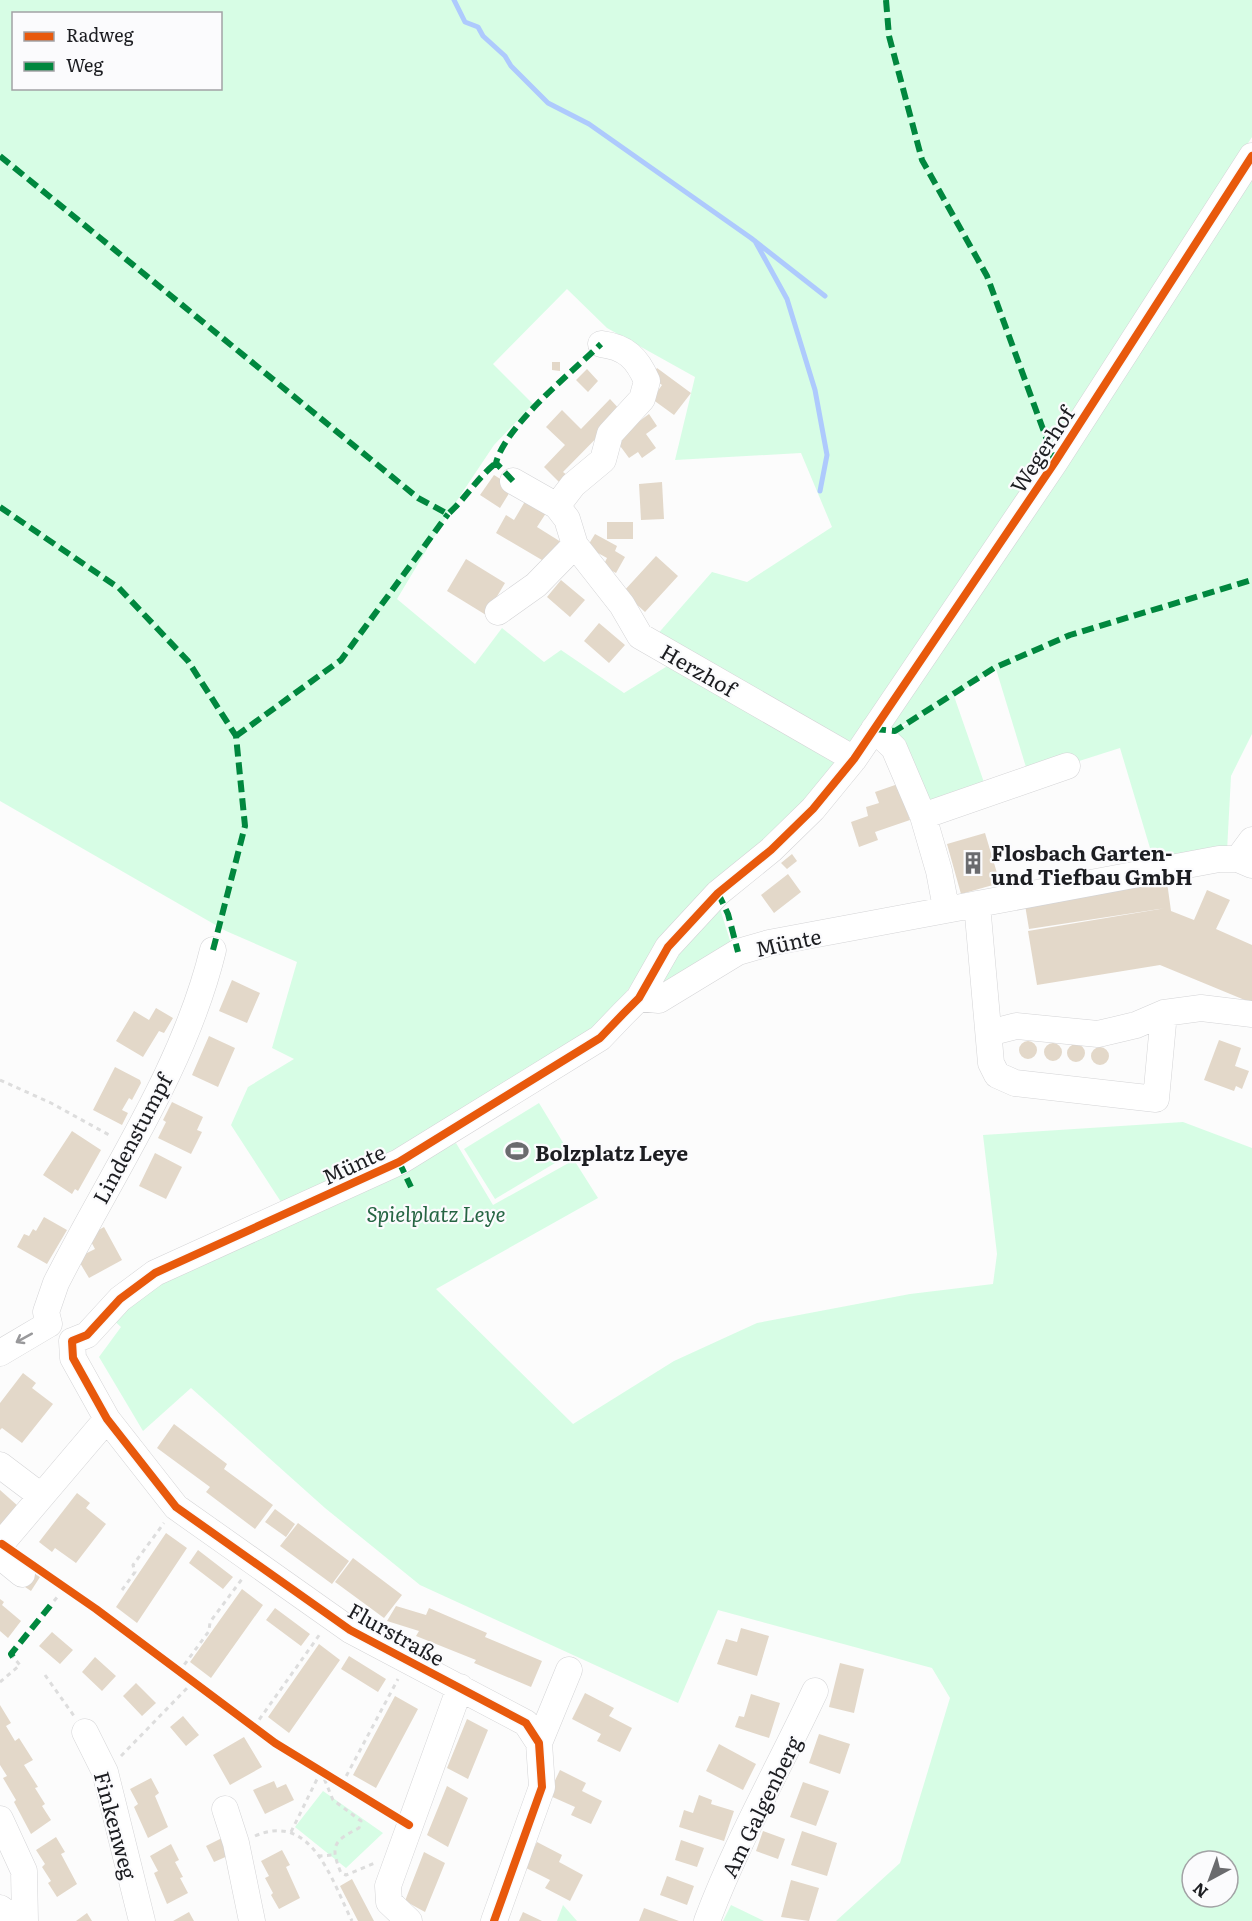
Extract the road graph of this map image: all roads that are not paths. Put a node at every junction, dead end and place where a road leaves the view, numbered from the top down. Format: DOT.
graph roads {
  1 [pos="1252,156"];
  2 [pos="601,344"];
  3 [pos="513,480"];
  4 [pos="557,506"];
  5 [pos="575,545"];
  6 [pos="498,612"];
  7 [pos="874,729"];
  8 [pos="854,759"];
  9 [pos="1067,766"];
  10 [pos="923,816"];
  11 [pos="1248,855"];
  12 [pos="976,904"];
  13 [pos="946,908"];
  14 [pos="213,950"];
  15 [pos="639,998"];
  16 [pos="1164,1012"];
  17 [pos="1252,1014"];
  18 [pos="989,1033"];
  19 [pos="49,1324"];
  20 [pos="72,1341"];
  21 [pos="0,1353"];
  22 [pos="107,1419"];
  23 [pos="0,1466"];
  24 [pos="41,1496"];
  25 [pos="0,1545"];
  26 [pos="0,1556"];
  27 [pos="22,1574"];
  28 [pos="569,1671"];
  29 [pos="460,1687"];
  30 [pos="815,1691"];
  31 [pos="85,1732"];
  32 [pos="539,1743"];
  33 [pos="225,1809"];
  34 [pos="0,1820"];
  35 [pos="0,1908"];
  36 [pos="18,1921"];
  37 [pos="25,1921"];
  38 [pos="142,1921"];
  39 [pos="252,1921"];
  40 [pos="409,1921"];
  41 [pos="494,1921"];
  42 [pos="707,1921"];
  1 -- 7 [label="street, Wegerhof"];
  2 -- 4 [label="street"];
  3 -- 4 [label="street"];
  4 -- 5 [label="street, Herzhof"];
  5 -- 6 [label="street"];
  5 -- 8 [label="street, Herzhof"];
  7 -- 8 [label="street, Wegerhof"];
  7 -- 10 [label="street"];
  8 -- 15 [label="street, Wegerhof"];
  9 -- 10 [label="street"];
  10 -- 13 [label="street"];
  11 -- 12 [label="street, Münte"];
  12 -- 13 [label="street, Münte"];
  12 -- 18 [label="street"];
  13 -- 15 [label="street, Münte"];
  14 -- 19 [label="street, Lindenstumpf"];
  15 -- 20 [label="street, Münte"];
  16 -- 17 [label="street"];
  16 -- 18 [label="street"];
  16 -- 18 [label="street"];
  19 -- 20 [label="street"];
  19 -- 21 [label="street, one-way"];
  20 -- 22 [label="street, Flurstraße"];
  22 -- 24 [label="street"];
  22 -- 29 [label="street, Flurstraße"];
  23 -- 24 [label="street"];
  24 -- 25 [label="street"];
  26 -- 27 [label="street"];
  28 -- 32 [label="street"];
  29 -- 32 [label="street, Flurstraße"];
  29 -- 40 [label="street"];
  30 -- 42 [label="street, Am Galgenberg"];
  31 -- 38 [label="street, Finkenweg"];
  32 -- 41 [label="street"];
  33 -- 39 [label="street"];
  34 -- 37 [label="street"];
  35 -- 36 [label="street"];
}
